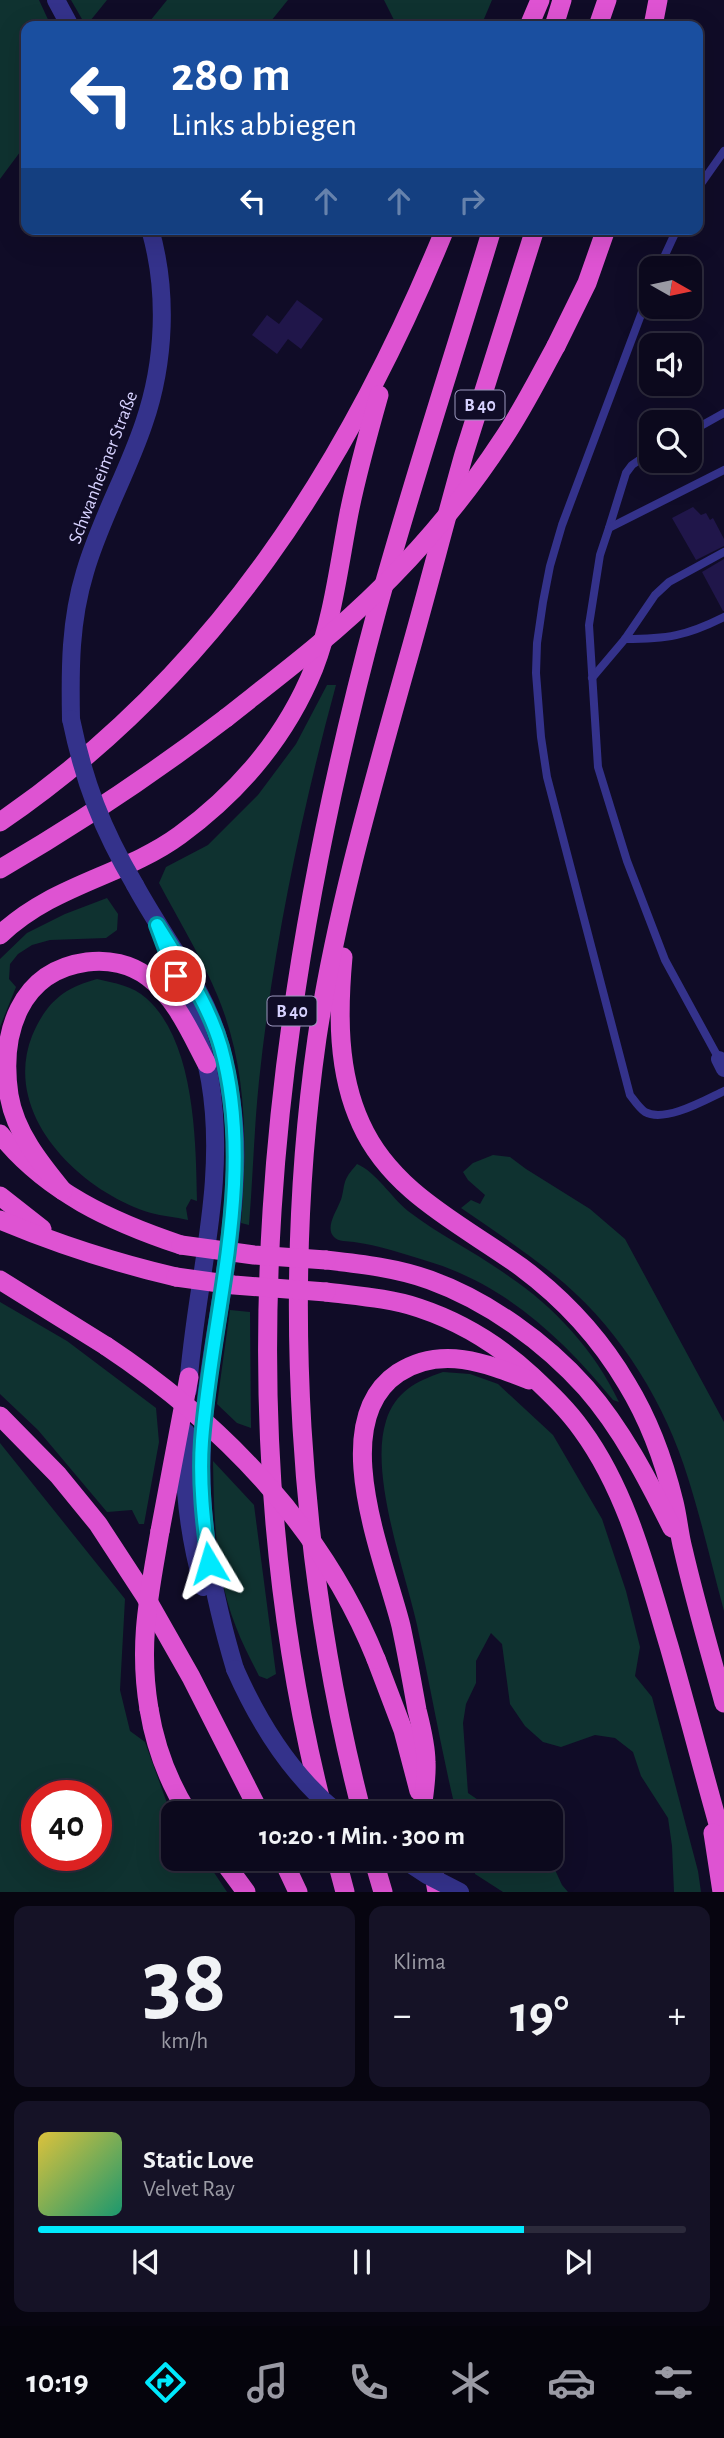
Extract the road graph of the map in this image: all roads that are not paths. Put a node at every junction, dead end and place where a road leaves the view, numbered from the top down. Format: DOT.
graph roads {
  1 [pos="56,0"];
  2 [pos="540,0"];
  3 [pos="562,0"];
  4 [pos="607,0"];
  5 [pos="658,0"];
  6 [pos="67,21"];
  7 [pos="531,21"];
  8 [pos="556,21"];
  9 [pos="600,21"];
  10 [pos="654,21"];
  11 [pos="724,151"];
  12 [pos="703,181"];
  13 [pos="151,235"];
  14 [pos="442,235"];
  15 [pos="490,235"];
  16 [pos="533,235"];
  17 [pos="604,235"];
  18 [pos="674,235"];
  19 [pos="665,256"];
  20 [pos="639,319"];
  21 [pos="393,350"];
  22 [pos="724,413"];
  23 [pos="702,425"];
  24 [pos="639,460"];
  25 [pos="724,470"];
  26 [pos="609,528"];
  27 [pos="724,552"];
  28 [pos="724,617"];
  29 [pos="625,639"];
  30 [pos="592,678"];
  31 [pos="0,822"];
  32 [pos="355,859"];
  33 [pos="0,869"];
  34 [pos="157,925"];
  35 [pos="0,935"];
  36 [pos="207,1064"];
  37 [pos="721,1064"];
  38 [pos="724,1091"];
  39 [pos="0,1134"];
  40 [pos="63,1191"];
  41 [pos="0,1196"];
  42 [pos="0,1220"];
  43 [pos="63,1243"];
  44 [pos="0,1280"];
  45 [pos="189,1377"];
  46 [pos="542,1385"];
  47 [pos="0,1416"];
  48 [pos="682,1548"];
  49 [pos="235,1668"];
  50 [pos="724,1703"];
  51 [pos="703,1773"];
  52 [pos="181,1801"];
  53 [pos="254,1801"];
  54 [pos="321,1801"];
  55 [pos="326,1801"];
  56 [pos="359,1801"];
  57 [pos="421,1801"];
  58 [pos="424,1801"];
  59 [pos="724,1845"];
  60 [pos="231,1871"];
  61 [pos="288,1871"];
  62 [pos="339,1871"];
  63 [pos="377,1871"];
  64 [pos="421,1871"];
  65 [pos="433,1871"];
  66 [pos="246,1892"];
  67 [pos="298,1892"];
  68 [pos="345,1892"];
  69 [pos="383,1892"];
  70 [pos="437,1892"];
  71 [pos="460,1892"];
  72 [pos="722,1892"];
  1 -- 6 [label="street"];
  2 -- 7 [label="highway"];
  3 -- 8 [label="highway"];
  4 -- 9 [label="highway"];
  5 -- 10 [label="highway"];
  11 -- 12 [label="lane"];
  13 -- 34 [label="street, Schwanheimer Straße, bridge"];
  14 -- 21 [label="highway"];
  15 -- 54 [label="highway, B 40"];
  16 -- 32 [label="highway, B 40"];
  17 -- 33 [label="highway, B 40, bridge"];
  18 -- 19 [label="lane"];
  20 -- 38 [label="lane"];
  21 -- 31 [label="highway"];
  21 -- 35 [label="highway"];
  22 -- 23 [label="lane"];
  24 -- 26 [label="lane"];
  25 -- 26 [label="lane"];
  26 -- 30 [label="lane"];
  27 -- 29 [label="lane"];
  28 -- 29 [label="lane"];
  29 -- 30 [label="lane"];
  30 -- 37 [label="lane"];
  32 -- 48 [label="highway"];
  32 -- 56 [label="highway, B 40"];
  34 -- 36 [label="street"];
  34 -- 49 [label="street"];
  36 -- 40 [label="highway"];
  36 -- 45 [label="street"];
  39 -- 40 [label="highway"];
  40 -- 48 [label="highway, bridge"];
  41 -- 43 [label="highway"];
  42 -- 43 [label="highway"];
  43 -- 46 [label="highway, bridge"];
  44 -- 57 [label="highway, bridge"];
  45 -- 49 [label="street"];
  45 -- 52 [label="highway, bridge"];
  46 -- 51 [label="highway"];
  46 -- 58 [label="highway"];
  47 -- 53 [label="highway"];
  48 -- 50 [label="highway"];
  49 -- 55 [label="street, bridge"];
  51 -- 59 [label="highway"];
  51 -- 72 [label="highway"];
  60 -- 66 [label="highway"];
  61 -- 67 [label="highway"];
  62 -- 68 [label="highway"];
  63 -- 69 [label="highway"];
  64 -- 71 [label="street, bridge"];
  65 -- 70 [label="highway"];
}
